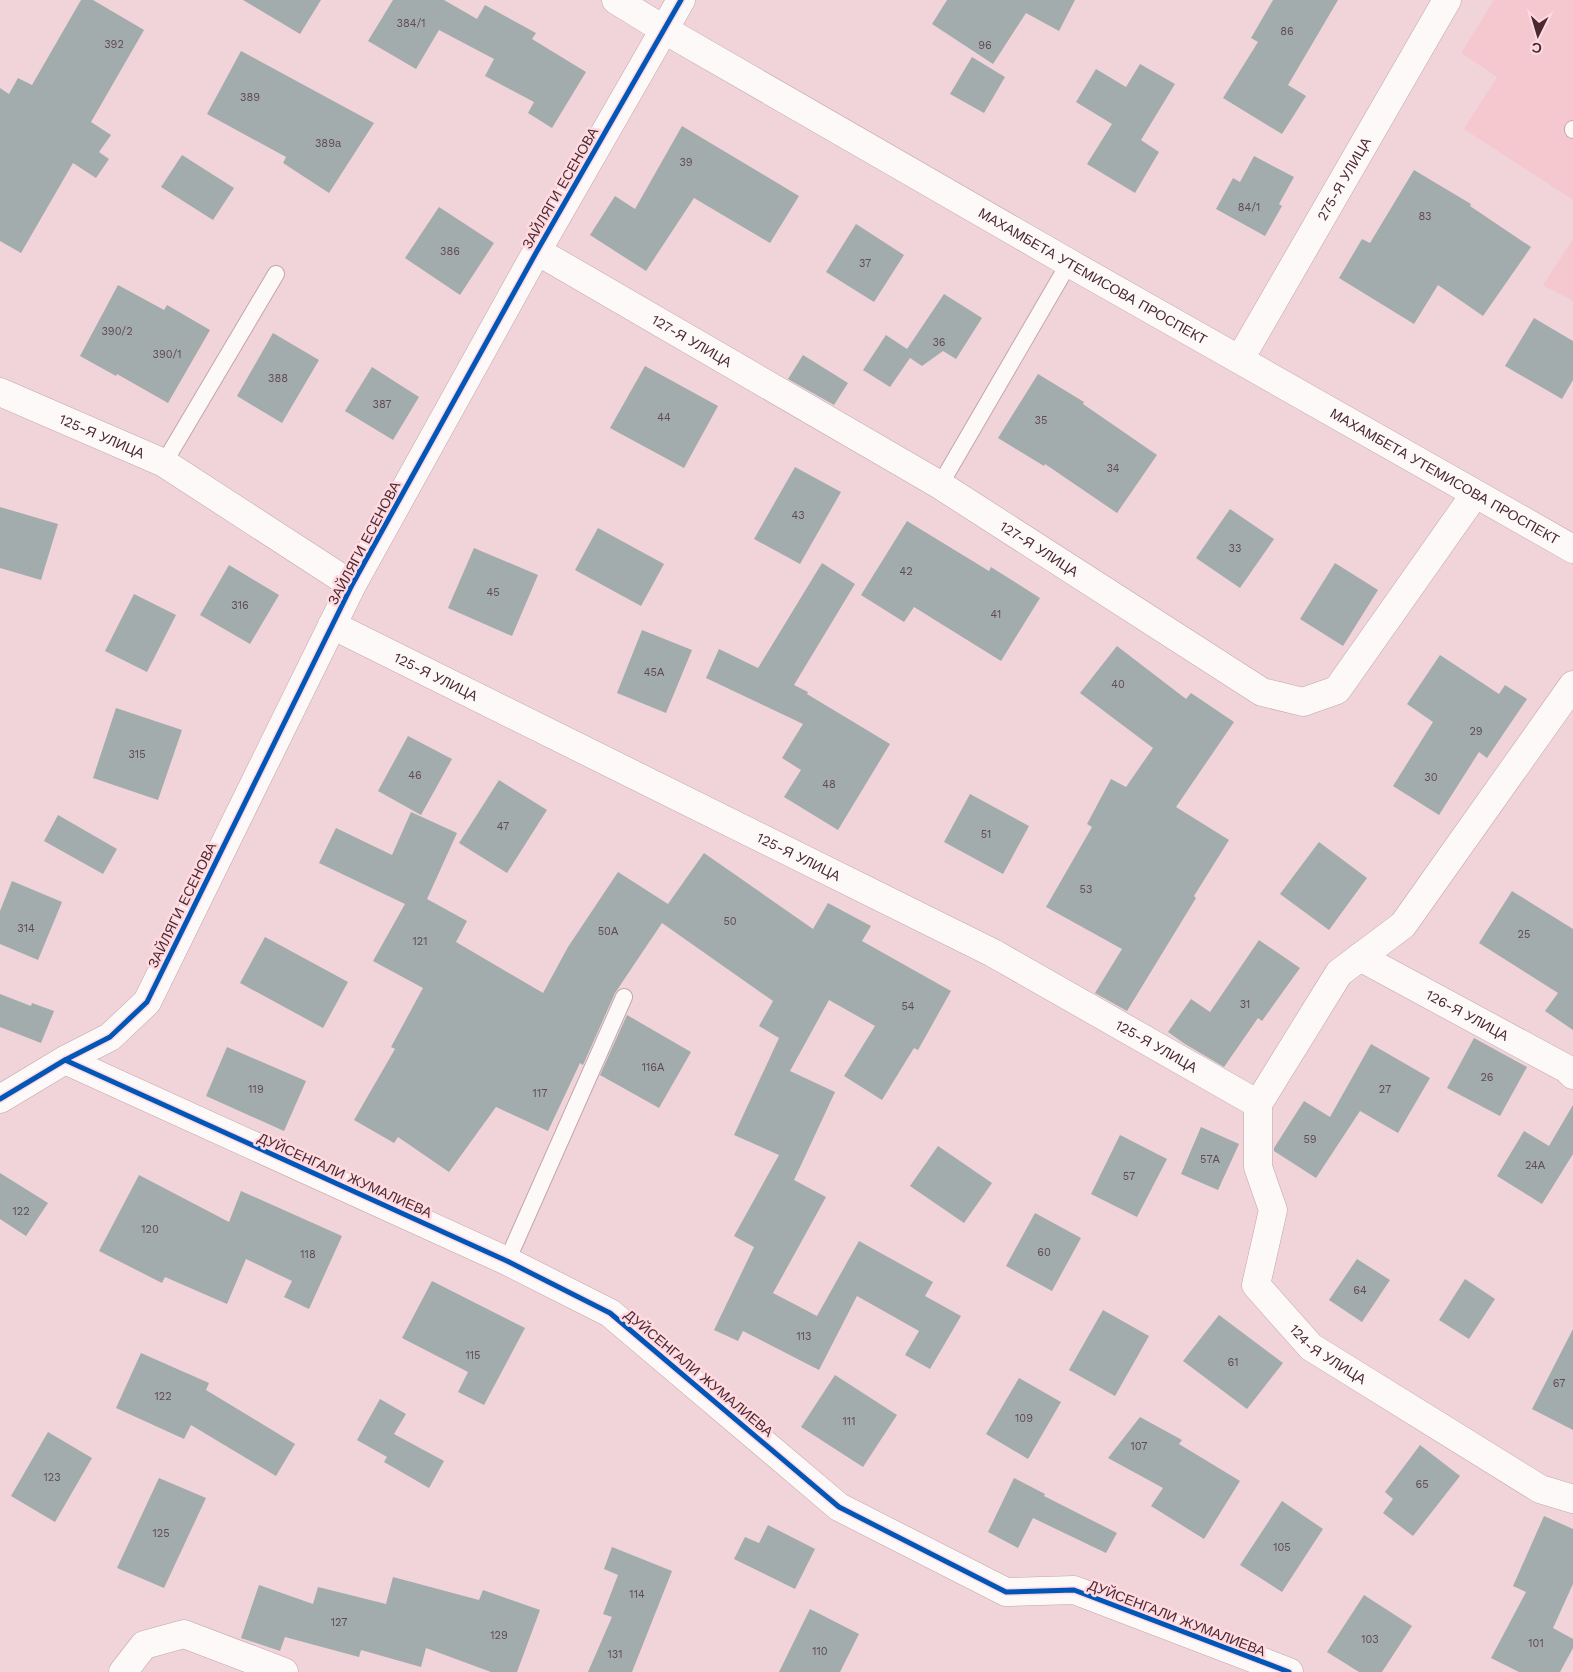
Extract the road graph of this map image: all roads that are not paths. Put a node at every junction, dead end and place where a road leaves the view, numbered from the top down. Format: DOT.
graph roads {
  1 [pos="616,0"];
  2 [pos="681,0"];
  3 [pos="1447,0"];
  4 [pos="663,29"];
  5 [pos="537,251"];
  6 [pos="1069,262"];
  7 [pos="276,274"];
  8 [pos="1240,359"];
  9 [pos="0,392"];
  10 [pos="164,463"];
  11 [pos="940,485"];
  12 [pos="1475,494"];
  13 [pos="1573,549"];
  14 [pos="352,585"];
  15 [pos="332,625"];
  16 [pos="1573,685"];
  17 [pos="1360,957"];
  18 [pos="624,997"];
  19 [pos="64,1060"];
  20 [pos="1573,1075"];
  21 [pos="0,1099"];
  22 [pos="1258,1104"];
  23 [pos="507,1261"];
  24 [pos="1573,1499"];
  25 [pos="123,1672"];
  26 [pos="284,1672"];
  27 [pos="1288,1672"];
  1 -- 4 [label="street, МАХАМБЕТА УТЕМИСОВА ПРОСПЕКТ"];
  2 -- 4 [label="street, ЗАЙЛЯГИ ЕСЕНОВА"];
  3 -- 8 [label="street, 275-Я УЛИЦА"];
  4 -- 5 [label="street, ЗАЙЛЯГИ ЕСЕНОВА"];
  4 -- 6 [label="street, МАХАМБЕТА УТЕМИСОВА ПРОСПЕКТ"];
  5 -- 11 [label="street, 127-Я УЛИЦА"];
  5 -- 14 [label="street, ЗАЙЛЯГИ ЕСЕНОВА"];
  6 -- 8 [label="street, МАХАМБЕТА УТЕМИСОВА ПРОСПЕКТ"];
  6 -- 11 [label="lane"];
  7 -- 10 [label="lane"];
  8 -- 12 [label="street, МАХАМБЕТА УТЕМИСОВА ПРОСПЕКТ"];
  9 -- 10 [label="street, 125-Я УЛИЦА"];
  10 -- 14 [label="street, 125-Я УЛИЦА"];
  11 -- 12 [label="street, 127-Я УЛИЦА"];
  12 -- 13 [label="street, МАХАМБЕТА УТЕМИСОВА ПРОСПЕКТ"];
  14 -- 15 [label="street, ЗАЙЛЯГИ ЕСЕНОВА"];
  15 -- 19 [label="street, ЗАЙЛЯГИ ЕСЕНОВА"];
  15 -- 22 [label="street, 125-Я УЛИЦА"];
  16 -- 17 [label="street"];
  17 -- 20 [label="street, 126-Я УЛИЦА"];
  17 -- 22 [label="street"];
  18 -- 23 [label="lane"];
  19 -- 21 [label="street, ЗАЙЛЯГИ ЕСЕНОВА"];
  19 -- 23 [label="street, ДУЙСЕНГАЛИ ЖУМАЛИЕВА"];
  22 -- 24 [label="street, 124-Я УЛИЦА"];
  23 -- 27 [label="street, ДУЙСЕНГАЛИ ЖУМАЛИЕВА"];
  25 -- 26 [label="street"];
}
